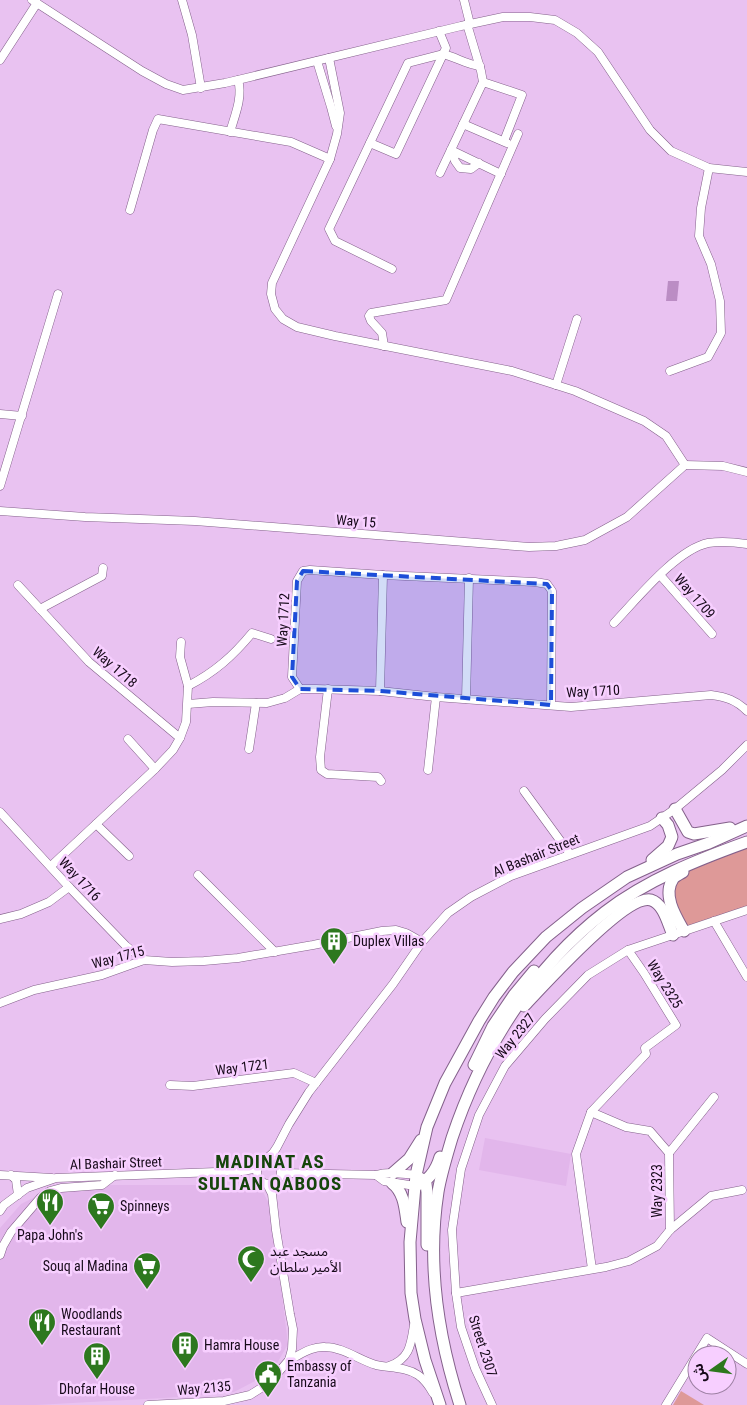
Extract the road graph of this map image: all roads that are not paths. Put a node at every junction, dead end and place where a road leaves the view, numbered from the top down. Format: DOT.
graph roads {
  1 [pos="182,0"];
  2 [pos="464,0"];
  3 [pos="35,1"];
  4 [pos="469,24"];
  5 [pos="439,31"];
  6 [pos="443,54"];
  7 [pos="328,58"];
  8 [pos="0,60"];
  9 [pos="317,61"];
  10 [pos="480,66"];
  11 [pos="238,80"];
  12 [pos="483,82"];
  13 [pos="201,88"];
  14 [pos="463,124"];
  15 [pos="230,132"];
  16 [pos="337,134"];
  17 [pos="518,134"];
  18 [pos="504,141"];
  19 [pos="370,143"];
  20 [pos="513,146"];
  21 [pos="451,150"];
  22 [pos="330,159"];
  23 [pos="479,163"];
  24 [pos="709,168"];
  25 [pos="747,172"];
  26 [pos="440,173"];
  27 [pos="501,174"];
  28 [pos="130,210"];
  29 [pos="392,269"];
  30 [pos="58,294"];
  31 [pos="577,319"];
  32 [pos="384,346"];
  33 [pos="670,371"];
  34 [pos="556,385"];
  35 [pos="0,414"];
  36 [pos="22,416"];
  37 [pos="685,465"];
  38 [pos="747,472"];
  39 [pos="0,486"];
  40 [pos="0,511"];
  41 [pos="747,544"];
  42 [pos="103,568"];
  43 [pos="383,575"];
  44 [pos="660,575"];
  45 [pos="469,578"];
  46 [pos="18,585"];
  47 [pos="40,609"];
  48 [pos="614,623"];
  49 [pos="712,634"];
  50 [pos="270,639"];
  51 [pos="181,642"];
  52 [pos="188,686"];
  53 [pos="300,689"];
  54 [pos="328,689"];
  55 [pos="380,691"];
  56 [pos="436,697"];
  57 [pos="466,699"];
  58 [pos="256,703"];
  59 [pos="188,704"];
  60 [pos="551,705"];
  61 [pos="747,711"];
  62 [pos="180,738"];
  63 [pos="128,739"];
  64 [pos="747,745"];
  65 [pos="249,750"];
  66 [pos="155,769"];
  67 [pos="428,770"];
  68 [pos="381,781"];
  69 [pos="524,791"];
  70 [pos="676,809"];
  71 [pos="0,812"];
  72 [pos="662,818"];
  73 [pos="96,824"];
  74 [pos="747,826"];
  75 [pos="747,842"];
  76 [pos="570,854"];
  77 [pos="129,856"];
  78 [pos="701,860"];
  79 [pos="51,866"];
  80 [pos="637,872"];
  81 [pos="198,875"];
  82 [pos="69,887"];
  83 [pos="747,910"];
  84 [pos="606,911"];
  85 [pos="0,920"];
  86 [pos="714,921"];
  87 [pos="678,933"];
  88 [pos="422,942"];
  89 [pos="628,950"];
  90 [pos="275,952"];
  91 [pos="144,960"];
  92 [pos="747,977"];
  93 [pos="0,1003"];
  94 [pos="502,1029"];
  95 [pos="316,1083"];
  96 [pos="170,1084"];
  97 [pos="714,1097"];
  98 [pos="591,1112"];
  99 [pos="427,1127"];
  100 [pos="277,1146"];
  101 [pos="669,1153"];
  102 [pos="265,1160"];
  103 [pos="279,1164"];
  104 [pos="258,1172"];
  105 [pos="282,1173"];
  106 [pos="0,1174"];
  107 [pos="116,1175"];
  108 [pos="11,1176"];
  109 [pos="56,1178"];
  110 [pos="392,1178"];
  111 [pos="418,1181"];
  112 [pos="747,1182"];
  113 [pos="271,1183"];
  114 [pos="744,1191"];
  115 [pos="18,1195"];
  116 [pos="0,1211"];
  117 [pos="670,1230"];
  118 [pos="410,1242"];
  119 [pos="0,1256"];
  120 [pos="592,1269"];
  121 [pos="456,1293"];
  122 [pos="415,1319"];
  123 [pos="288,1360"];
  124 [pos="747,1364"];
  125 [pos="387,1366"];
  126 [pos="452,1380"];
  127 [pos="439,1404"];
  128 [pos="148,1405"];
  129 [pos="460,1405"];
  130 [pos="492,1405"];
  131 [pos="666,1405"];
  1 -- 13 [label="street"];
  2 -- 4 [label="street"];
  3 -- 8 [label="street"];
  3 -- 13 [label="street"];
  4 -- 5 [label="street"];
  4 -- 10 [label="street"];
  4 -- 24 [label="street"];
  5 -- 6 [label="street"];
  5 -- 7 [label="street"];
  6 -- 10 [label="street"];
  6 -- 19 [label="street"];
  6 -- 19 [label="street"];
  7 -- 9 [label="street"];
  7 -- 16 [label="street"];
  9 -- 11 [label="street"];
  9 -- 16 [label="street"];
  10 -- 12 [label="street"];
  11 -- 13 [label="street"];
  11 -- 15 [label="street"];
  12 -- 14 [label="street"];
  12 -- 18 [label="street"];
  14 -- 18 [label="street"];
  14 -- 21 [label="street"];
  15 -- 22 [label="street"];
  15 -- 28 [label="street"];
  16 -- 22 [label="street"];
  17 -- 20 [label="street"];
  18 -- 20 [label="street"];
  19 -- 29 [label="street"];
  20 -- 27 [label="street"];
  21 -- 23 [label="street"];
  21 -- 23 [label="street"];
  21 -- 26 [label="street"];
  22 -- 32 [label="street"];
  23 -- 27 [label="street"];
  24 -- 25 [label="street"];
  24 -- 33 [label="street"];
  27 -- 32 [label="street"];
  30 -- 36 [label="street"];
  31 -- 34 [label="street"];
  32 -- 34 [label="street"];
  34 -- 37 [label="street"];
  35 -- 36 [label="street"];
  36 -- 39 [label="street"];
  37 -- 38 [label="street"];
  37 -- 40 [label="street, Way 15"];
  41 -- 44 [label="street, Way 1709"];
  42 -- 47 [label="street"];
  43 -- 45 [label="street, Way 1712"];
  43 -- 53 [label="street, Way 1712"];
  43 -- 55 [label="street"];
  44 -- 48 [label="street, Way 1709"];
  44 -- 49 [label="street, Way 1709"];
  45 -- 57 [label="street"];
  45 -- 60 [label="street, Way 1712"];
  46 -- 47 [label="street, Way 1718"];
  47 -- 62 [label="street, Way 1718"];
  50 -- 52 [label="street"];
  51 -- 52 [label="street"];
  52 -- 59 [label="street"];
  53 -- 54 [label="street, Way 1710"];
  53 -- 58 [label="street, Way 1710"];
  54 -- 55 [label="street, Way 1710"];
  54 -- 68 [label="street"];
  55 -- 56 [label="street, Way 1710"];
  56 -- 57 [label="street, Way 1710"];
  56 -- 67 [label="street"];
  57 -- 60 [label="street, Way 1710"];
  58 -- 59 [label="street, Way 1710"];
  58 -- 65 [label="street"];
  59 -- 62 [label="street"];
  60 -- 61 [label="street, Way 1710"];
  62 -- 66 [label="street"];
  63 -- 66 [label="street"];
  64 -- 70 [label="street, Al Bashair Street"];
  66 -- 73 [label="street"];
  69 -- 76 [label="street"];
  70 -- 72 [label="street, Al Bashair Street"];
  70 -- 74 [label="main road"];
  71 -- 79 [label="street, Way 1716"];
  72 -- 76 [label="street, Al Bashair Street"];
  72 -- 80 [label="main road"];
  73 -- 77 [label="street"];
  73 -- 79 [label="street"];
  74 -- 80 [label="main road"];
  75 -- 78 [label="main road"];
  76 -- 88 [label="street, Al Bashair Street"];
  78 -- 84 [label="main road"];
  78 -- 87 [label="main road"];
  79 -- 82 [label="street, Way 1716"];
  80 -- 99 [label="main road"];
  81 -- 90 [label="street"];
  82 -- 85 [label="street"];
  82 -- 91 [label="street, Way 1716"];
  83 -- 86 [label="street, Way 2327"];
  84 -- 94 [label="main road"];
  84 -- 111 [label="main road"];
  86 -- 87 [label="street, Way 2327"];
  86 -- 92 [label="street"];
  87 -- 89 [label="street, Way 2327"];
  87 -- 94 [label="main road"];
  88 -- 90 [label="street, Way 1715"];
  88 -- 95 [label="street, Al Bashair Street"];
  89 -- 98 [label="street, Way 2325"];
  89 -- 121 [label="street, Way 2327"];
  90 -- 91 [label="street, Way 1715"];
  91 -- 93 [label="street, Way 1715"];
  94 -- 126 [label="main road"];
  95 -- 96 [label="street, Way 1721"];
  95 -- 100 [label="street, Al Bashair Street"];
  97 -- 101 [label="street"];
  98 -- 101 [label="street, Way 2323"];
  98 -- 120 [label="street"];
  99 -- 110 [label="main road"];
  99 -- 111 [label="main road"];
  100 -- 102 [label="street, Al Bashair Street"];
  100 -- 103 [label="street"];
  101 -- 117 [label="street, Way 2323"];
  102 -- 103 [label="street"];
  102 -- 104 [label="street"];
  103 -- 105 [label="street"];
  104 -- 107 [label="street, Al Bashair Street"];
  104 -- 113 [label="street"];
  105 -- 110 [label="street"];
  105 -- 113 [label="street"];
  106 -- 108 [label="street"];
  107 -- 109 [label="street, Al Bashair Street"];
  107 -- 119 [label="street"];
  108 -- 109 [label="street"];
  108 -- 115 [label="street"];
  109 -- 115 [label="street, Al Bashair Street"];
  110 -- 111 [label="street"];
  110 -- 118 [label="main road"];
  111 -- 118 [label="main road"];
  111 -- 126 [label="main road"];
  112 -- 114 [label="street"];
  113 -- 123 [label="street, Way 2135"];
  114 -- 117 [label="street, Way 2323"];
  115 -- 116 [label="street, Al Bashair Street"];
  117 -- 120 [label="street, Way 2323"];
  118 -- 122 [label="main road"];
  120 -- 121 [label="street, Way 2323"];
  121 -- 130 [label="street, Street 2307"];
  122 -- 125 [label="street"];
  122 -- 127 [label="main road"];
  123 -- 125 [label="street"];
  123 -- 128 [label="street, Way 2135"];
  124 -- 131 [label="street"];
  125 -- 127 [label="street"];
  126 -- 129 [label="main road"];
}
